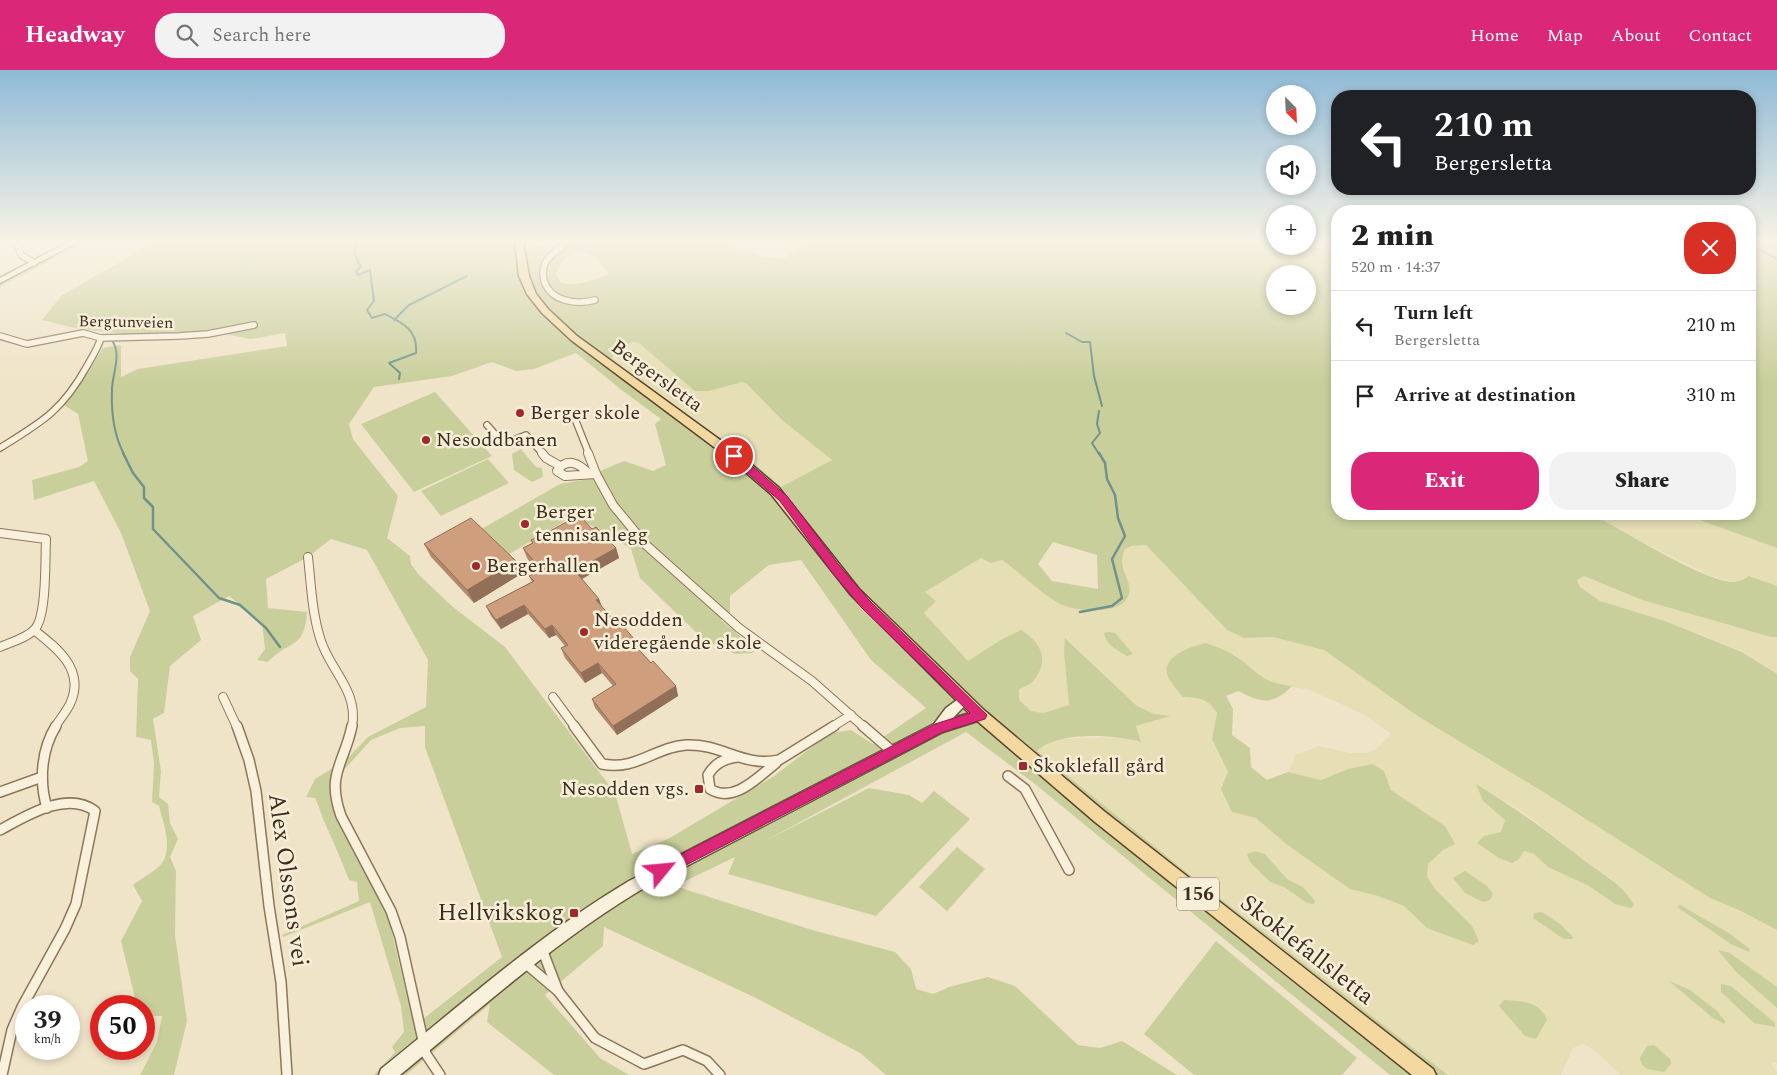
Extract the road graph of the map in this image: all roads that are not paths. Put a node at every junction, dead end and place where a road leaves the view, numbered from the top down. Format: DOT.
graph roads {
  1 [pos="529,288"];
  2 [pos="549,288"];
  3 [pos="595,300"];
  4 [pos="254,325"];
  5 [pos="0,336"];
  6 [pos="101,338"];
  7 [pos="574,418"];
  8 [pos="487,425"];
  9 [pos="0,448"];
  10 [pos="560,466"];
  11 [pos="593,474"];
  12 [pos="0,533"];
  13 [pos="308,557"];
  14 [pos="34,630"];
  15 [pos="0,647"];
  16 [pos="223,697"];
  17 [pos="553,697"];
  18 [pos="972,708"];
  19 [pos="851,715"];
  20 [pos="939,728"];
  21 [pos="893,752"];
  22 [pos="737,757"];
  23 [pos="779,760"];
  24 [pos="1008,776"];
  25 [pos="42,777"];
  26 [pos="0,792"];
  27 [pos="47,808"];
  28 [pos="0,830"];
  29 [pos="1069,870"];
  30 [pos="542,949"];
  31 [pos="525,963"];
  32 [pos="558,990"];
  33 [pos="424,1044"];
  34 [pos="2,1075"];
  35 [pos="287,1075"];
  36 [pos="388,1075"];
  37 [pos="440,1075"];
  38 [pos="720,1075"];
  39 [pos="1427,1075"];
  1 -- 18 [label="main road, Bergersletta / 156"];
  2 -- 3 [label="street"];
  4 -- 6 [label="street, Bergtunveien"];
  5 -- 6 [label="street, Bergtunveien"];
  6 -- 9 [label="street"];
  7 -- 11 [label="street"];
  8 -- 10 [label="street"];
  10 -- 11 [label="street"];
  10 -- 11 [label="street"];
  11 -- 19 [label="street"];
  12 -- 14 [label="street"];
  13 -- 33 [label="street"];
  14 -- 15 [label="street"];
  14 -- 25 [label="street"];
  16 -- 35 [label="street, Alex Olssons vei"];
  17 -- 22 [label="street"];
  18 -- 20 [label="main road"];
  18 -- 20 [label="main road"];
  18 -- 39 [label="main road, Skoklefallsletta / 156"];
  19 -- 21 [label="street"];
  19 -- 23 [label="street"];
  20 -- 21 [label="main road"];
  21 -- 30 [label="main road"];
  22 -- 23 [label="street"];
  22 -- 23 [label="street"];
  24 -- 29 [label="street"];
  25 -- 26 [label="street"];
  25 -- 27 [label="street"];
  27 -- 28 [label="street"];
  27 -- 34 [label="street"];
  30 -- 31 [label="main road"];
  30 -- 32 [label="street"];
  31 -- 32 [label="street"];
  31 -- 33 [label="main road"];
  32 -- 38 [label="street"];
  33 -- 36 [label="main road"];
  33 -- 37 [label="street"];
}
